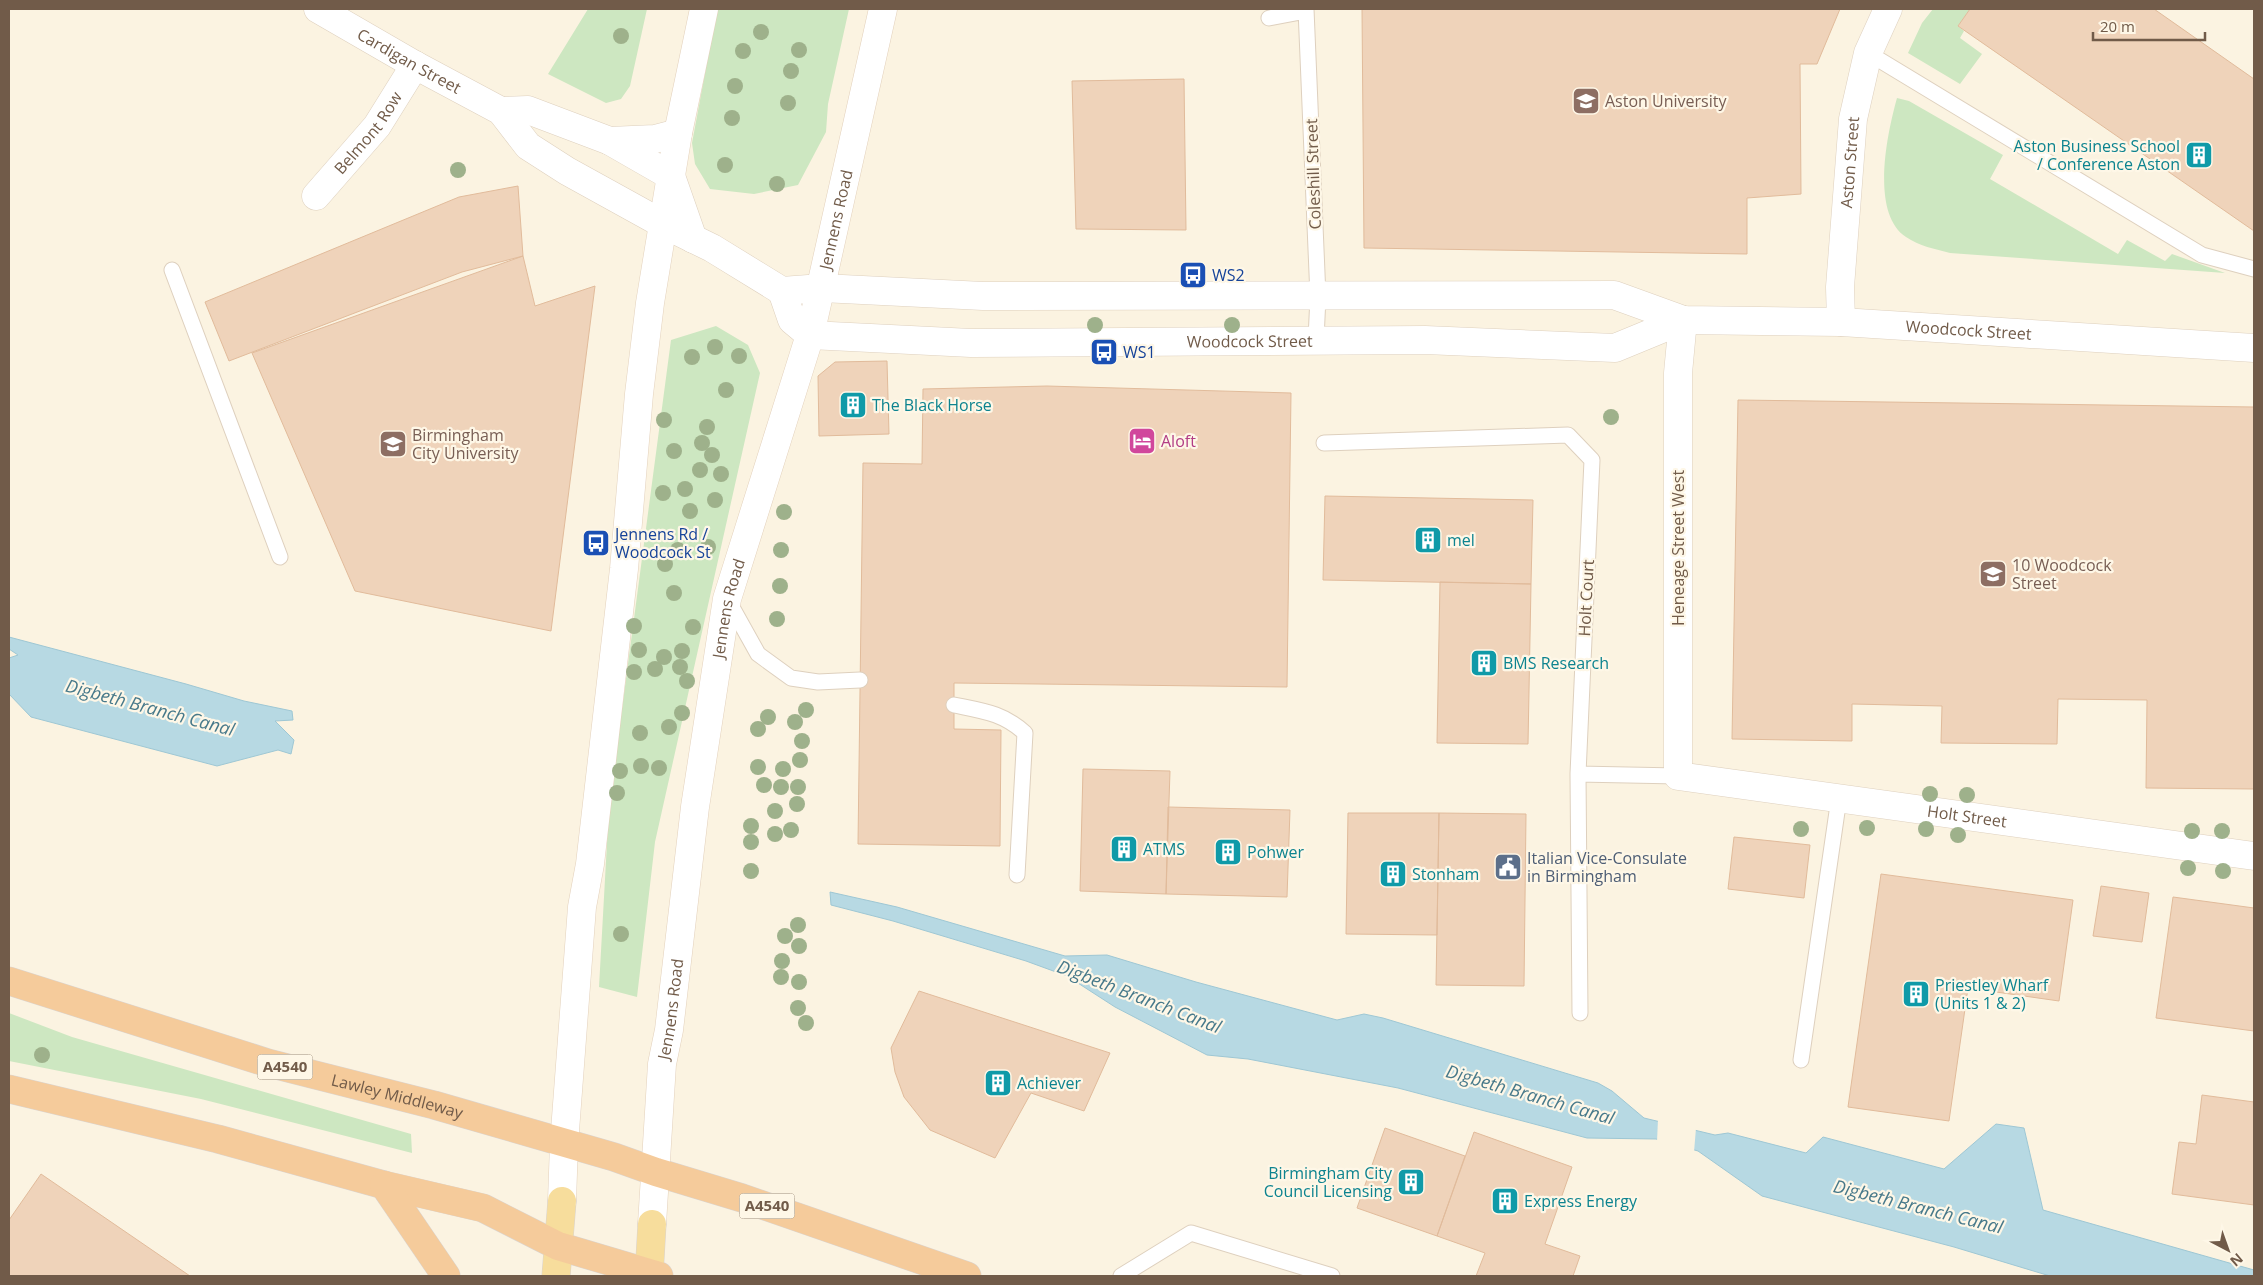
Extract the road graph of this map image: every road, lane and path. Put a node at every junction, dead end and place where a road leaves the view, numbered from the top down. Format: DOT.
graph roads {
  1 [pos="318,9"];
  2 [pos="704,9"];
  3 [pos="883,9"];
  4 [pos="1888,9"];
  5 [pos="1306,10"];
  6 [pos="352,18"];
  7 [pos="1269,18"];
  8 [pos="1868,53"];
  9 [pos="415,65"];
  10 [pos="501,111"];
  11 [pos="678,133"];
  12 [pos="610,141"];
  13 [pos="671,176"];
  14 [pos="316,196"];
  15 [pos="663,224"];
  16 [pos="693,239"];
  17 [pos="2254,269"];
  18 [pos="172,270"];
  19 [pos="822,288"];
  20 [pos="782,291"];
  21 [pos="1318,297"];
  22 [pos="1683,320"];
  23 [pos="1841,322"];
  24 [pos="810,335"];
  25 [pos="1316,339"];
  26 [pos="2254,348"];
  27 [pos="1324,443"];
  28 [pos="280,557"];
  29 [pos="727,599"];
  30 [pos="860,680"];
  31 [pos="954,705"];
  32 [pos="1578,774"];
  33 [pos="1678,776"];
  34 [pos="1839,798"];
  35 [pos="2254,856"];
  36 [pos="1017,875"];
  37 [pos="9,981"];
  38 [pos="1580,1013"];
  39 [pos="1801,1060"];
  40 [pos="9,1089"];
  41 [pos="564,1144"];
  42 [pos="656,1172"];
  43 [pos="384,1185"];
  44 [pos="562,1201"];
  45 [pos="652,1224"];
  46 [pos="558,1246"];
  47 [pos="652,1275"];
  48 [pos="446,1276"];
  49 [pos="556,1276"];
  50 [pos="967,1276"];
  51 [pos="1121,1276"];
  52 [pos="1332,1276"];
  1 -- 6 [label="street, Cardigan Street"];
  2 -- 11 [label="street"];
  3 -- 19 [label="street, Jennens Road"];
  4 -- 8 [label="street, Aston Street"];
  5 -- 7 [label="lane"];
  5 -- 21 [label="lane, Coleshill Street"];
  6 -- 9 [label="street, Cardigan Street"];
  8 -- 17 [label="lane"];
  8 -- 23 [label="street, Aston Street"];
  9 -- 10 [label="street, Cardigan Street"];
  9 -- 14 [label="street, Belmont Row"];
  10 -- 12 [label="street"];
  10 -- 15 [label="street, Cardigan Street"];
  11 -- 12 [label="street"];
  11 -- 13 [label="street"];
  12 -- 13 [label="street"];
  13 -- 15 [label="street"];
  13 -- 16 [label="street"];
  15 -- 16 [label="street, Cardigan Street"];
  15 -- 41 [label="street"];
  16 -- 20 [label="street, Cardigan Street"];
  18 -- 28 [label="lane"];
  19 -- 20 [label="street, Woodcock Street"];
  19 -- 21 [label="street, Woodcock Street"];
  19 -- 24 [label="street, Jennens Road"];
  20 -- 24 [label="street"];
  21 -- 22 [label="street, Woodcock Street"];
  21 -- 25 [label="lane, Coleshill Street"];
  22 -- 23 [label="street, Woodcock Street"];
  22 -- 25 [label="street, Woodcock Street"];
  22 -- 33 [label="street, Heneage Street West"];
  23 -- 26 [label="street, Woodcock Street"];
  24 -- 25 [label="street, Woodcock Street"];
  24 -- 29 [label="street, Jennens Road"];
  27 -- 32 [label="lane, Holt Court"];
  29 -- 30 [label="lane"];
  29 -- 42 [label="street, Jennens Road"];
  31 -- 36 [label="lane"];
  32 -- 33 [label="lane"];
  32 -- 38 [label="lane, Holt Court"];
  33 -- 34 [label="street, Holt Street"];
  34 -- 35 [label="street, Holt Street"];
  34 -- 39 [label="lane"];
  37 -- 41 [label="highway, Lawley Middleway / A4540"];
  40 -- 43 [label="highway"];
  41 -- 42 [label="highway, Lawley Middleway / A4540"];
  41 -- 44 [label="street"];
  42 -- 45 [label="street, Jennens Road"];
  42 -- 50 [label="highway, A4540"];
  43 -- 46 [label="highway"];
  43 -- 48 [label="highway"];
  44 -- 46 [label="main road"];
  45 -- 47 [label="main road"];
  46 -- 47 [label="highway"];
  46 -- 49 [label="main road"];
  51 -- 52 [label="lane"];
}
